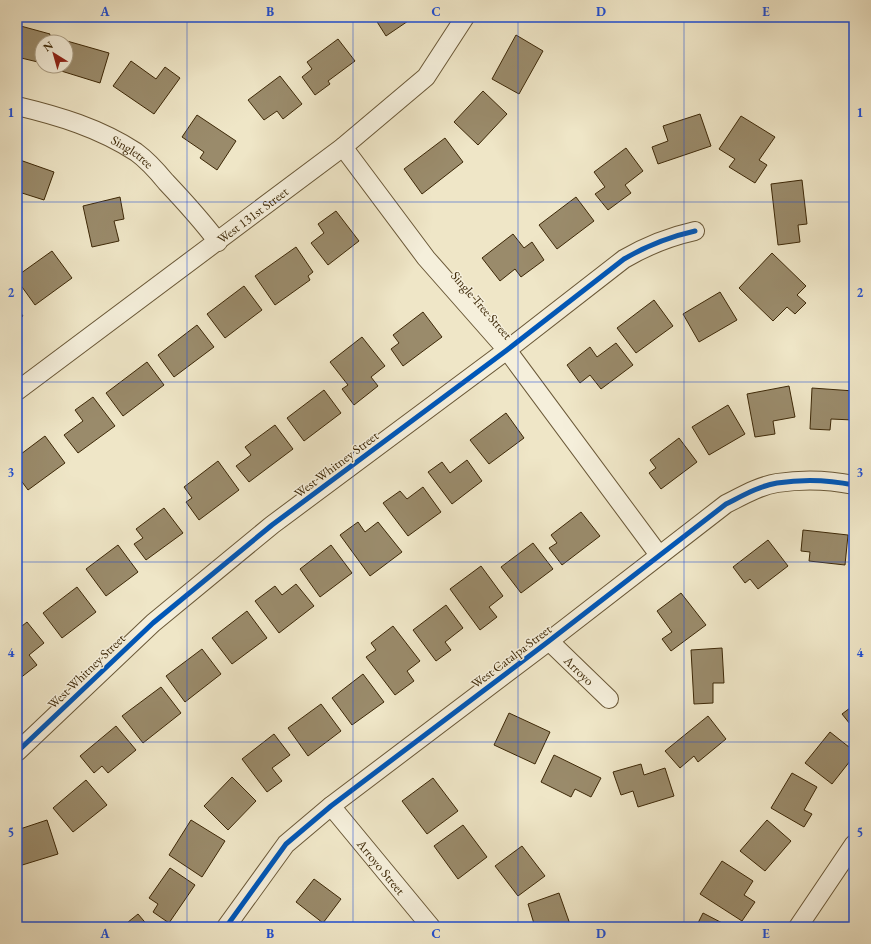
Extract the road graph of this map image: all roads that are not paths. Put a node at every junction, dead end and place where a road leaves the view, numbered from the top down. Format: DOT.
graph roads {
  1 [pos="465,17"];
  2 [pos="17,106"];
  3 [pos="344,147"];
  4 [pos="695,231"];
  5 [pos="218,242"];
  6 [pos="506,350"];
  7 [pos="17,391"];
  8 [pos="854,485"];
  9 [pos="659,555"];
  10 [pos="549,641"];
  11 [pos="609,699"];
  12 [pos="17,752"];
  13 [pos="331,806"];
  14 [pos="854,844"];
  15 [pos="226,927"];
  16 [pos="431,927"];
  17 [pos="798,927"];
  1 -- 3 [label="street, West 131st Street"];
  2 -- 5 [label="street, Singletree"];
  3 -- 5 [label="street, West 131st Street"];
  3 -- 6 [label="street, Single Tree Street"];
  4 -- 6 [label="street, West Whitney Street"];
  5 -- 7 [label="street, West 131st Street"];
  6 -- 9 [label="street, Single Tree Street"];
  6 -- 12 [label="street, West Whitney Street"];
  8 -- 9 [label="street, West Catalpa Street"];
  9 -- 10 [label="street, West Catalpa Street"];
  10 -- 11 [label="street, Arroyo"];
  10 -- 13 [label="street, West Catalpa Street"];
  13 -- 15 [label="street, West Catalpa Street"];
  13 -- 16 [label="street, Arroyo Street"];
  14 -- 17 [label="street"];
}
